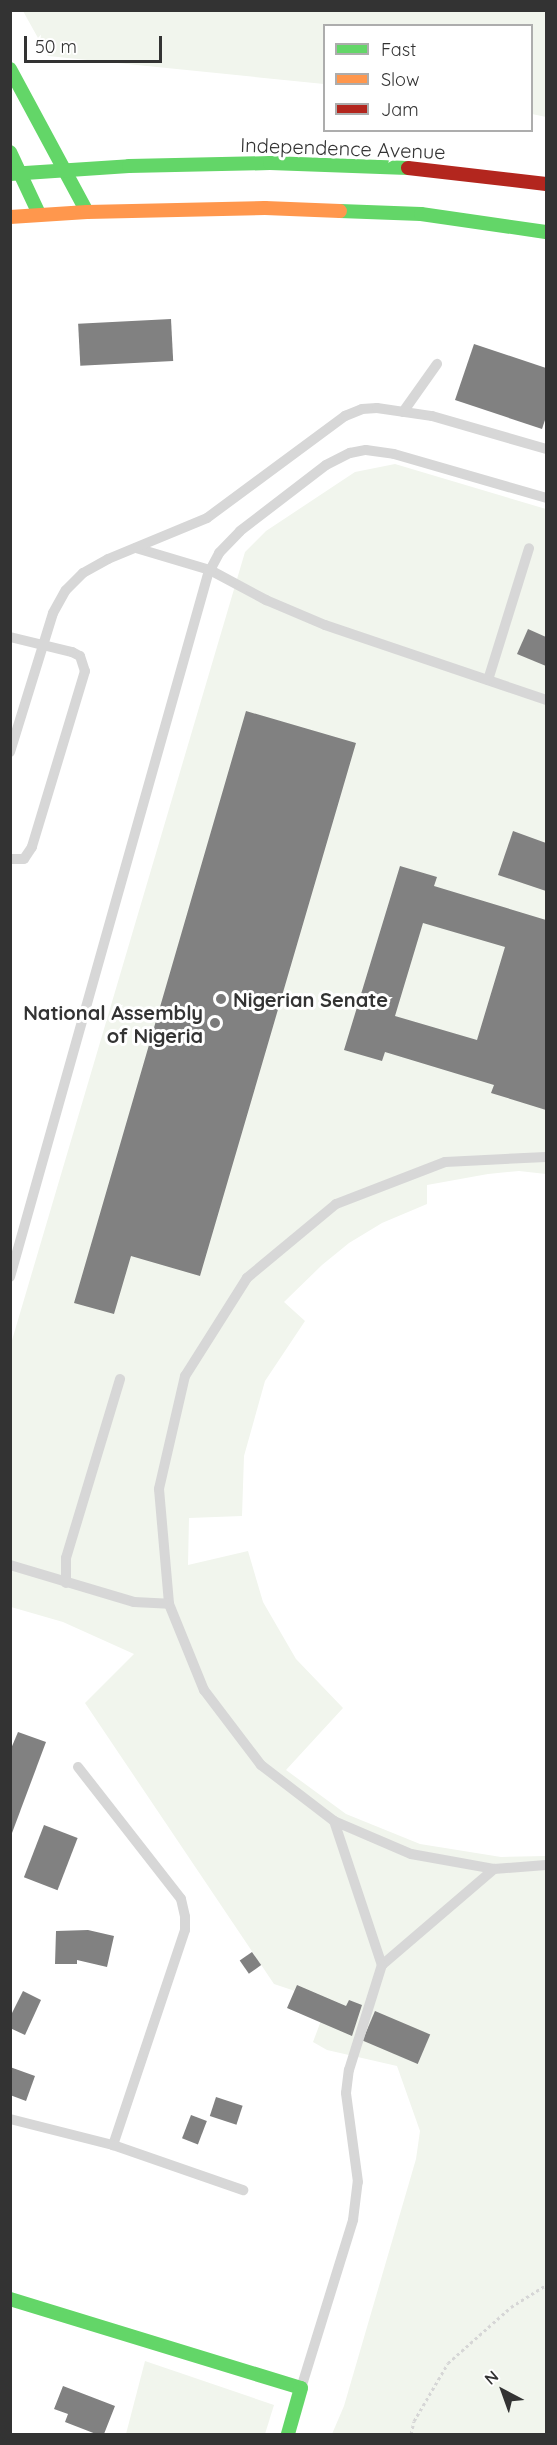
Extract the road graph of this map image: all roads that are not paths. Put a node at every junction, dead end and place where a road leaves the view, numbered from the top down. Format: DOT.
graph roads {
  1 [pos="10,69"];
  2 [pos="10,152"];
  3 [pos="65,169"];
  4 [pos="16,173"];
  5 [pos="546,184"];
  6 [pos="87,212"];
  7 [pos="39,214"];
  8 [pos="10,217"];
  9 [pos="546,232"];
  10 [pos="437,364"];
  11 [pos="403,412"];
  12 [pos="546,449"];
  13 [pos="546,498"];
  14 [pos="135,548"];
  15 [pos="529,548"];
  16 [pos="210,570"];
  17 [pos="10,637"];
  18 [pos="44,645"];
  19 [pos="488,680"];
  20 [pos="546,700"];
  21 [pos="10,752"];
  22 [pos="10,859"];
  23 [pos="546,1157"];
  24 [pos="10,1277"];
  25 [pos="120,1379"];
  26 [pos="10,1565"];
  27 [pos="66,1582"];
  28 [pos="169,1604"];
  29 [pos="78,1767"];
  30 [pos="334,1821"];
  31 [pos="546,1865"];
  32 [pos="494,1869"];
  33 [pos="382,1965"];
  34 [pos="10,2119"];
  35 [pos="113,2145"];
  36 [pos="243,2190"];
  37 [pos="10,2299"];
  38 [pos="301,2388"];
  39 [pos="288,2434"];
  1 -- 3 [label="main road"];
  2 -- 4 [label="main road"];
  3 -- 4 [label="main road, Independence Avenue"];
  3 -- 5 [label="main road, Independence Avenue"];
  3 -- 6 [label="main road"];
  4 -- 7 [label="main road"];
  6 -- 7 [label="main road"];
  6 -- 9 [label="main road"];
  7 -- 8 [label="main road"];
  10 -- 11 [label="lane"];
  11 -- 12 [label="lane"];
  11 -- 14 [label="lane"];
  13 -- 16 [label="lane"];
  14 -- 16 [label="lane"];
  14 -- 18 [label="lane"];
  15 -- 19 [label="lane"];
  16 -- 19 [label="lane"];
  16 -- 24 [label="lane"];
  17 -- 18 [label="lane"];
  18 -- 21 [label="lane"];
  18 -- 22 [label="lane"];
  19 -- 20 [label="lane"];
  23 -- 28 [label="lane"];
  25 -- 27 [label="lane"];
  26 -- 27 [label="lane"];
  27 -- 28 [label="lane"];
  28 -- 30 [label="lane"];
  29 -- 35 [label="lane"];
  30 -- 32 [label="lane"];
  30 -- 33 [label="lane"];
  31 -- 32 [label="lane"];
  32 -- 33 [label="lane"];
  33 -- 38 [label="lane"];
  34 -- 35 [label="lane"];
  35 -- 36 [label="lane"];
  37 -- 38 [label="main road"];
  38 -- 39 [label="main road"];
}
